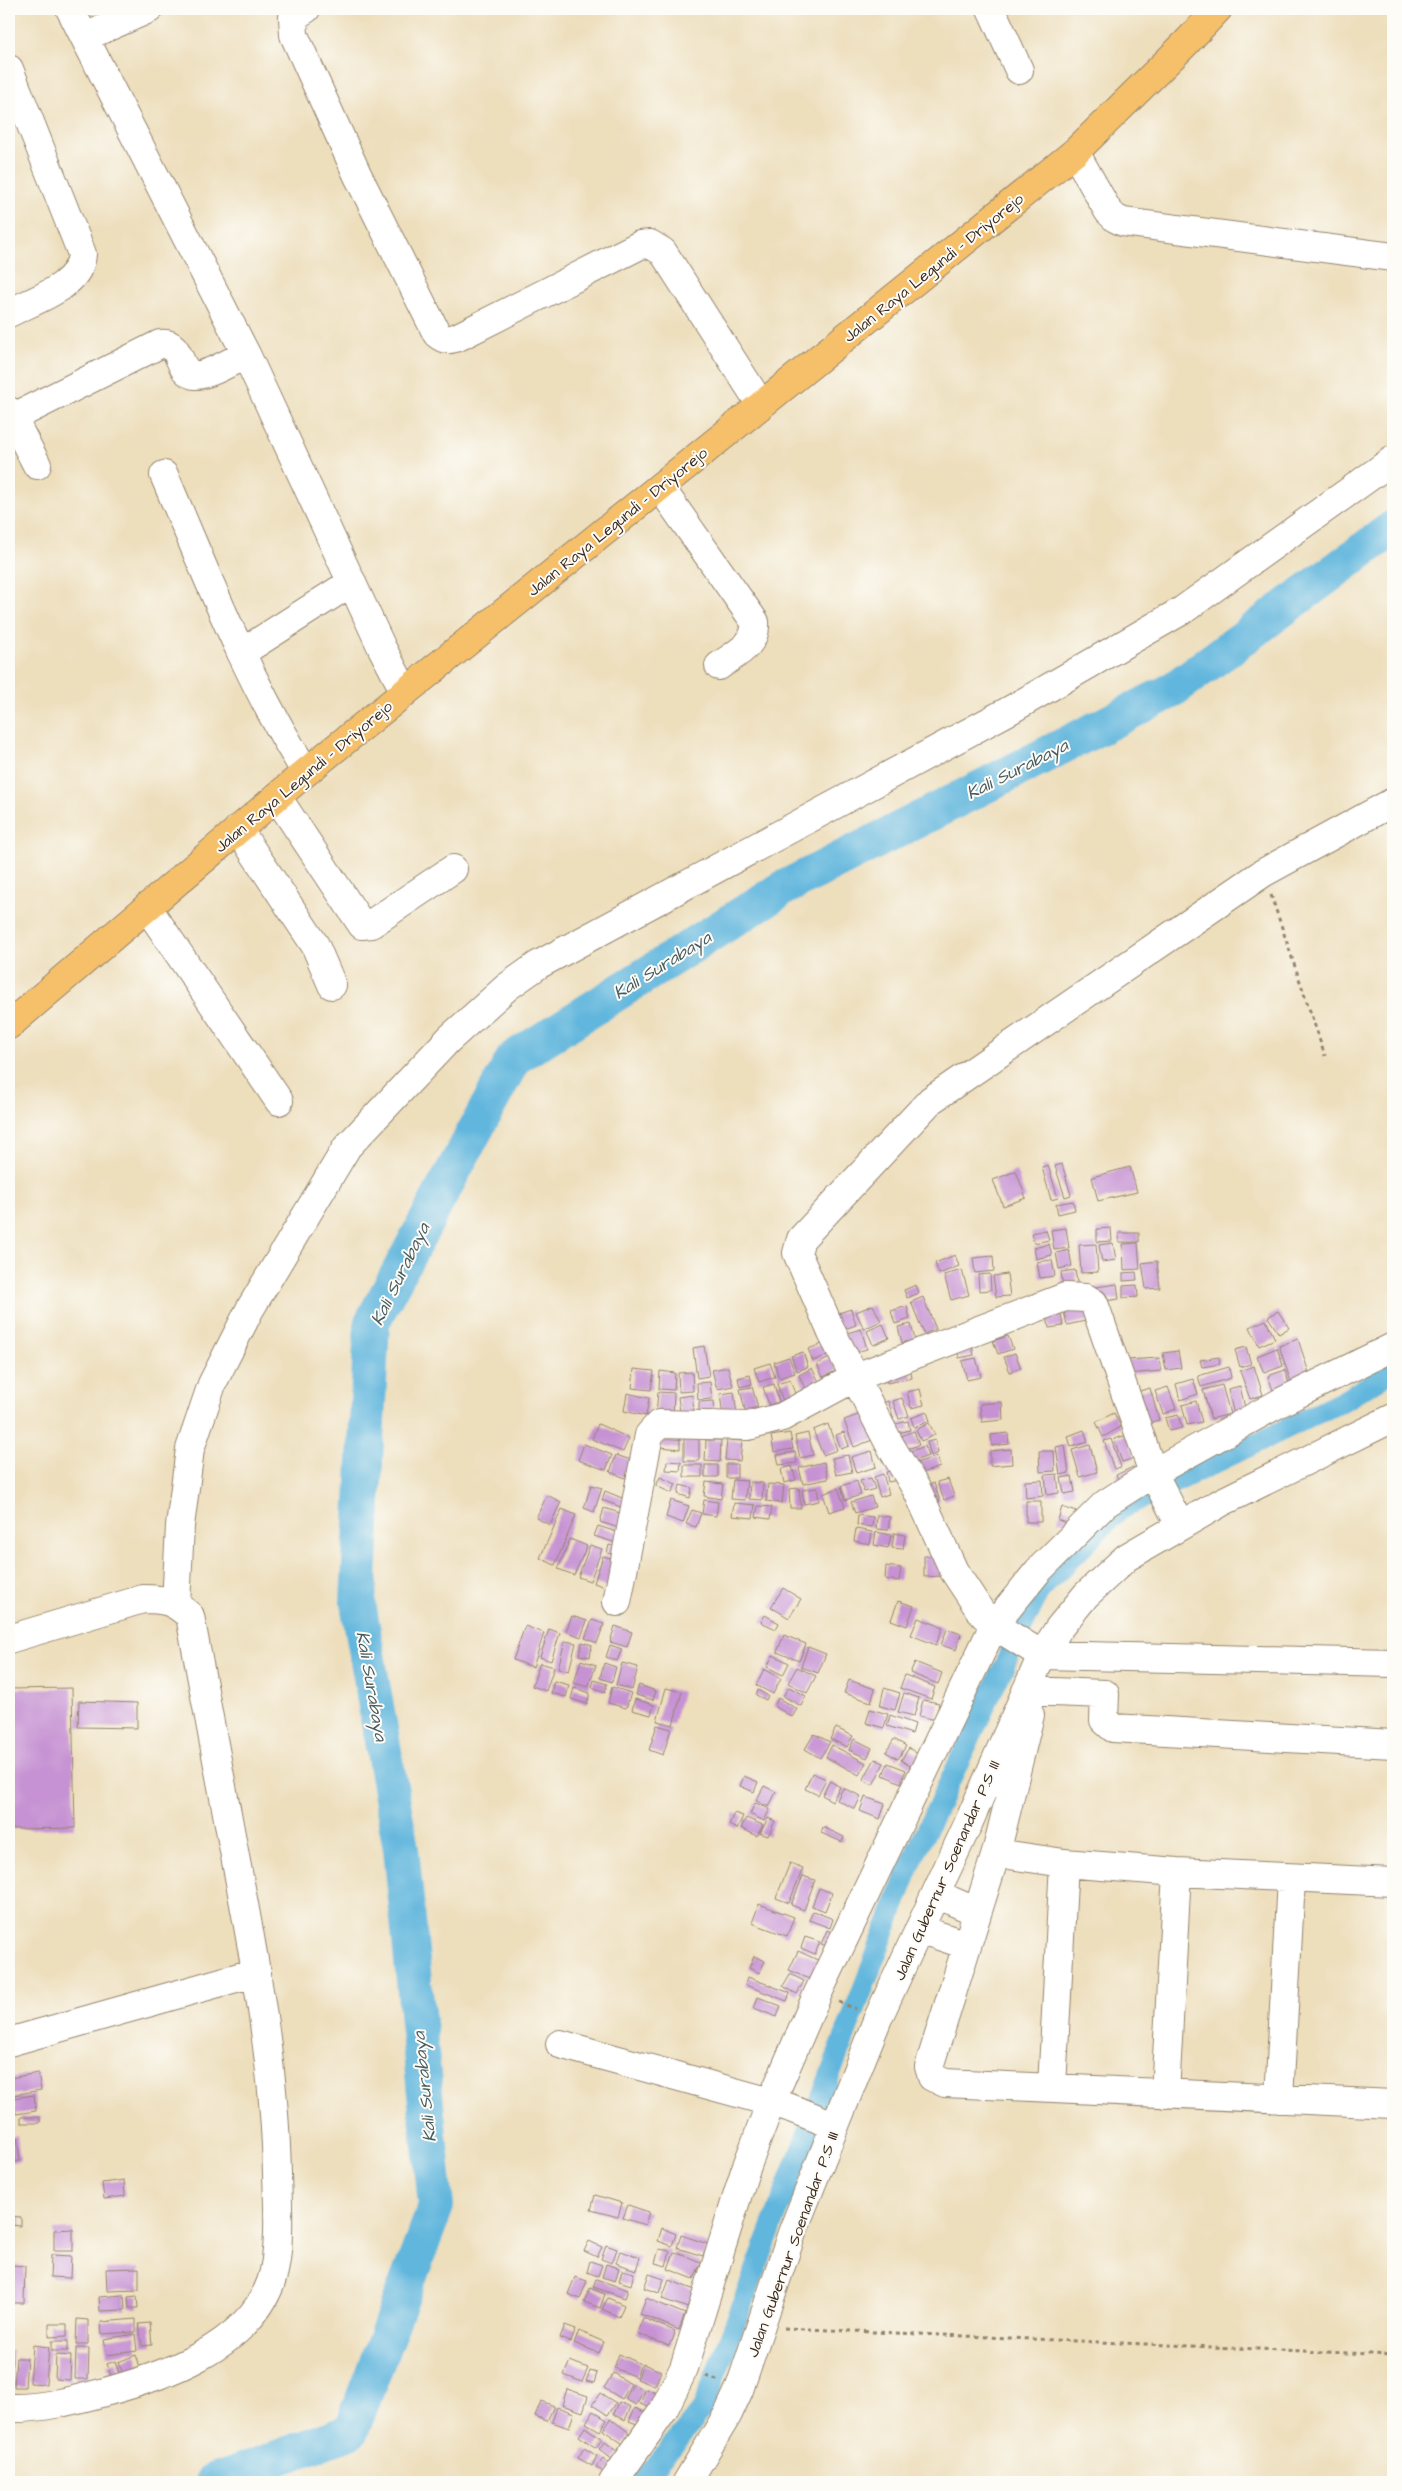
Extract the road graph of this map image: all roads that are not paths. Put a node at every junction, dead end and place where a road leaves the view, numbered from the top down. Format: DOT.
graph roads {
  1 [pos="70,9"];
  2 [pos="149,9"];
  3 [pos="306,9"];
  4 [pos="991,9"];
  5 [pos="1218,9"];
  6 [pos="85,37"];
  7 [pos="9,69"];
  8 [pos="1020,70"];
  9 [pos="1075,152"];
  10 [pos="1393,257"];
  11 [pos="9,313"];
  12 [pos="246,354"];
  13 [pos="755,396"];
  14 [pos="11,414"];
  15 [pos="1393,460"];
  16 [pos="37,465"];
  17 [pos="164,475"];
  18 [pos="660,486"];
  19 [pos="352,582"];
  20 [pos="241,653"];
  21 [pos="719,666"];
  22 [pos="401,683"];
  23 [pos="301,764"];
  24 [pos="277,797"];
  25 [pos="1393,802"];
  26 [pos="238,829"];
  27 [pos="453,869"];
  28 [pos="147,907"];
  29 [pos="332,985"];
  30 [pos="9,1025"];
  31 [pos="279,1101"];
  32 [pos="1393,1347"];
  33 [pos="856,1377"];
  34 [pos="1393,1418"];
  35 [pos="1156,1478"];
  36 [pos="1177,1519"];
  37 [pos="617,1602"];
  38 [pos="176,1604"];
  39 [pos="997,1628"];
  40 [pos="9,1638"];
  41 [pos="1037,1652"];
  42 [pos="1109,1657"];
  43 [pos="1393,1663"];
  44 [pos="1031,1691"];
  45 [pos="1105,1694"];
  46 [pos="1393,1744"];
  47 [pos="996,1852"];
  48 [pos="1064,1863"];
  49 [pos="1176,1872"];
  50 [pos="1291,1878"];
  51 [pos="1393,1882"];
  52 [pos="936,1894"];
  53 [pos="977,1912"];
  54 [pos="919,1929"];
  55 [pos="966,1945"];
  56 [pos="257,1972"];
  57 [pos="9,2042"];
  58 [pos="560,2044"];
  59 [pos="1052,2087"];
  60 [pos="1165,2094"];
  61 [pos="1278,2099"];
  62 [pos="778,2104"];
  63 [pos="1393,2104"];
  64 [pos="827,2122"];
  65 [pos="9,2408"];
  66 [pos="614,2482"];
  67 [pos="687,2482"];
  1 -- 6 [label="street"];
  2 -- 6 [label="street"];
  3 -- 13 [label="street"];
  4 -- 8 [label="street"];
  5 -- 9 [label="main road, Jalan Raya Legundi - Driyorejo"];
  6 -- 12 [label="street"];
  7 -- 11 [label="street"];
  9 -- 10 [label="street"];
  9 -- 13 [label="main road, Jalan Raya Legundi - Driyorejo"];
  12 -- 14 [label="street"];
  12 -- 19 [label="street"];
  13 -- 18 [label="main road, Jalan Raya Legundi - Driyorejo"];
  14 -- 16 [label="street"];
  15 -- 38 [label="street"];
  17 -- 20 [label="street"];
  18 -- 21 [label="street"];
  18 -- 22 [label="main road, Jalan Raya Legundi - Driyorejo"];
  19 -- 20 [label="street"];
  19 -- 22 [label="street"];
  20 -- 23 [label="street"];
  22 -- 23 [label="main road, Jalan Raya Legundi - Driyorejo"];
  23 -- 24 [label="main road, Jalan Raya Legundi - Driyorejo"];
  24 -- 26 [label="main road, Jalan Raya Legundi - Driyorejo"];
  24 -- 27 [label="street"];
  25 -- 33 [label="street"];
  26 -- 28 [label="main road, Jalan Raya Legundi - Driyorejo"];
  26 -- 29 [label="street"];
  28 -- 30 [label="main road, Jalan Raya Legundi - Driyorejo"];
  28 -- 31 [label="street"];
  32 -- 35 [label="street"];
  33 -- 35 [label="street"];
  33 -- 37 [label="street"];
  33 -- 39 [label="street"];
  34 -- 36 [label="street, Jalan Gubernur Soenandar P.S III"];
  35 -- 36 [label="street"];
  35 -- 39 [label="street"];
  36 -- 41 [label="street, Jalan Gubernur Soenandar P.S III"];
  38 -- 40 [label="street"];
  38 -- 56 [label="street"];
  39 -- 41 [label="street"];
  39 -- 62 [label="street"];
  41 -- 42 [label="street"];
  41 -- 44 [label="street, Jalan Gubernur Soenandar P.S III"];
  42 -- 43 [label="street"];
  42 -- 45 [label="street"];
  44 -- 45 [label="street"];
  44 -- 47 [label="street"];
  44 -- 52 [label="street, Jalan Gubernur Soenandar P.S III"];
  45 -- 46 [label="street"];
  47 -- 48 [label="street"];
  47 -- 53 [label="street"];
  48 -- 49 [label="street"];
  48 -- 59 [label="street"];
  49 -- 50 [label="street"];
  49 -- 60 [label="street"];
  50 -- 51 [label="street"];
  50 -- 61 [label="street"];
  52 -- 53 [label="street"];
  52 -- 54 [label="street, Jalan Gubernur Soenandar P.S III"];
  53 -- 55 [label="street"];
  54 -- 55 [label="street"];
  54 -- 64 [label="street, Jalan Gubernur Soenandar P.S III"];
  55 -- 59 [label="street"];
  56 -- 57 [label="street"];
  56 -- 65 [label="street"];
  58 -- 62 [label="street"];
  59 -- 60 [label="street"];
  60 -- 61 [label="street"];
  61 -- 63 [label="street"];
  62 -- 64 [label="street"];
  62 -- 66 [label="street"];
  64 -- 67 [label="street, Jalan Gubernur Soenandar P.S III"];
}
